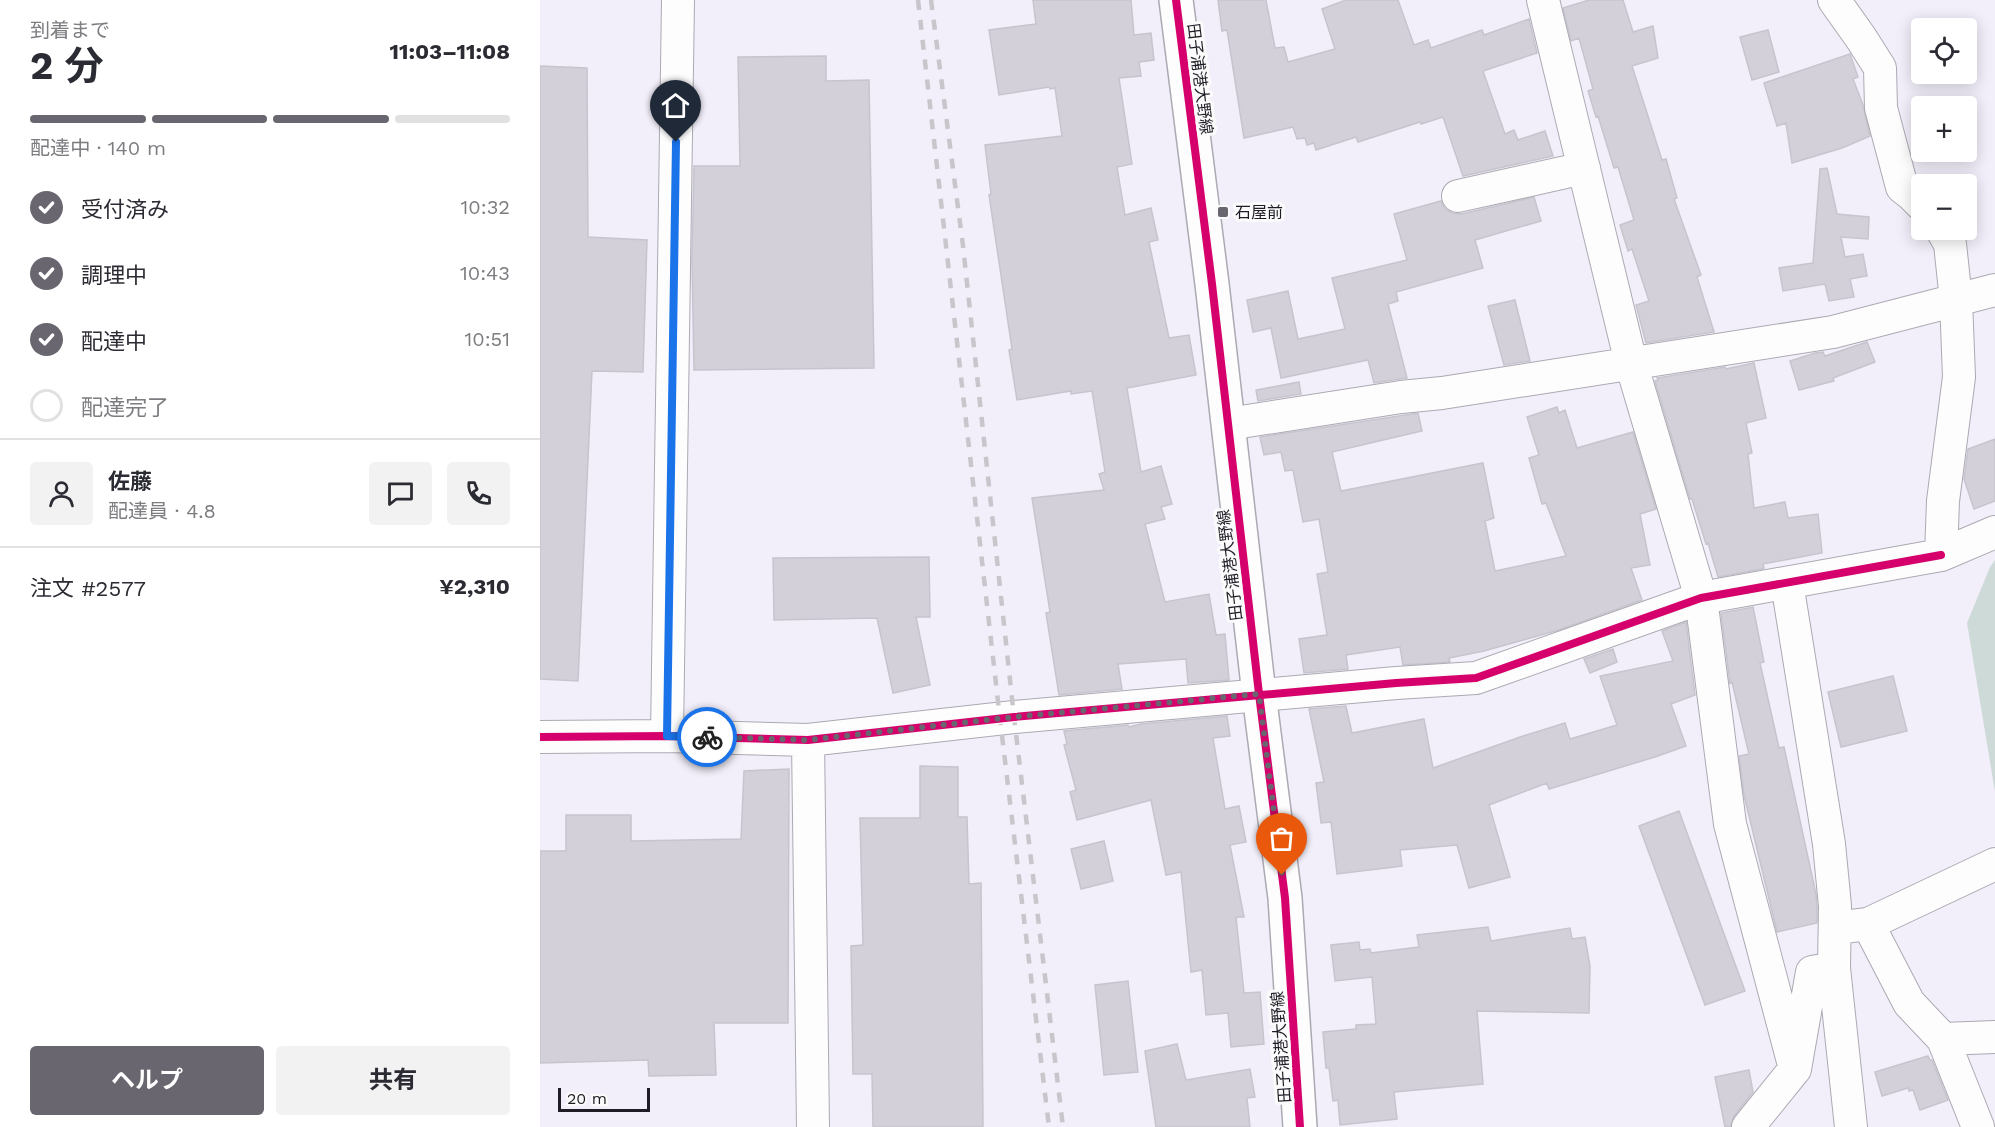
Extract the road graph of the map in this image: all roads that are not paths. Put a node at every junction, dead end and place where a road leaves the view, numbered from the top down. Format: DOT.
graph roads {
  1 [pos="678,0"];
  2 [pos="1176,0"];
  3 [pos="1543,0"];
  4 [pos="1834,0"];
  5 [pos="1584,168"];
  6 [pos="1911,194"];
  7 [pos="1458,196"];
  8 [pos="1948,240"];
  9 [pos="1995,290"];
  10 [pos="1956,300"];
  11 [pos="1631,363"];
  12 [pos="1228,423"];
  13 [pos="1995,532"];
  14 [pos="1941,555"];
  15 [pos="1787,583"];
  16 [pos="1701,598"];
  17 [pos="1259,694"];
  18 [pos="667,736"];
  19 [pos="540,737"];
  20 [pos="808,740"];
  21 [pos="1995,864"];
  22 [pos="1868,924"];
  23 [pos="1835,928"];
  24 [pos="1834,968"];
  25 [pos="1995,1037"];
  26 [pos="1943,1040"];
  27 [pos="1795,1069"];
  28 [pos="813,1127"];
  29 [pos="1300,1127"];
  30 [pos="1748,1127"];
  31 [pos="1851,1127"];
  32 [pos="1978,1127"];
  1 -- 18 [label="street"];
  2 -- 12 [label="main road, 田子浦港大野線"];
  3 -- 5 [label="street"];
  4 -- 6 [label="street"];
  5 -- 7 [label="street"];
  5 -- 11 [label="street"];
  8 -- 10 [label="street"];
  9 -- 10 [label="street"];
  10 -- 11 [label="street"];
  10 -- 14 [label="street"];
  11 -- 12 [label="street"];
  11 -- 16 [label="street"];
  12 -- 17 [label="main road, 田子浦港大野線"];
  13 -- 14 [label="street"];
  14 -- 15 [label="street"];
  15 -- 16 [label="street"];
  15 -- 23 [label="street"];
  16 -- 17 [label="street"];
  16 -- 27 [label="street"];
  17 -- 20 [label="street"];
  17 -- 29 [label="main road, 田子浦港大野線"];
  18 -- 19 [label="street"];
  18 -- 20 [label="street"];
  20 -- 28 [label="street"];
  21 -- 22 [label="street"];
  22 -- 23 [label="street"];
  22 -- 26 [label="street"];
  23 -- 24 [label="street"];
  24 -- 27 [label="street"];
  24 -- 31 [label="street"];
  25 -- 26 [label="street"];
  26 -- 32 [label="street"];
  27 -- 30 [label="street"];
}
